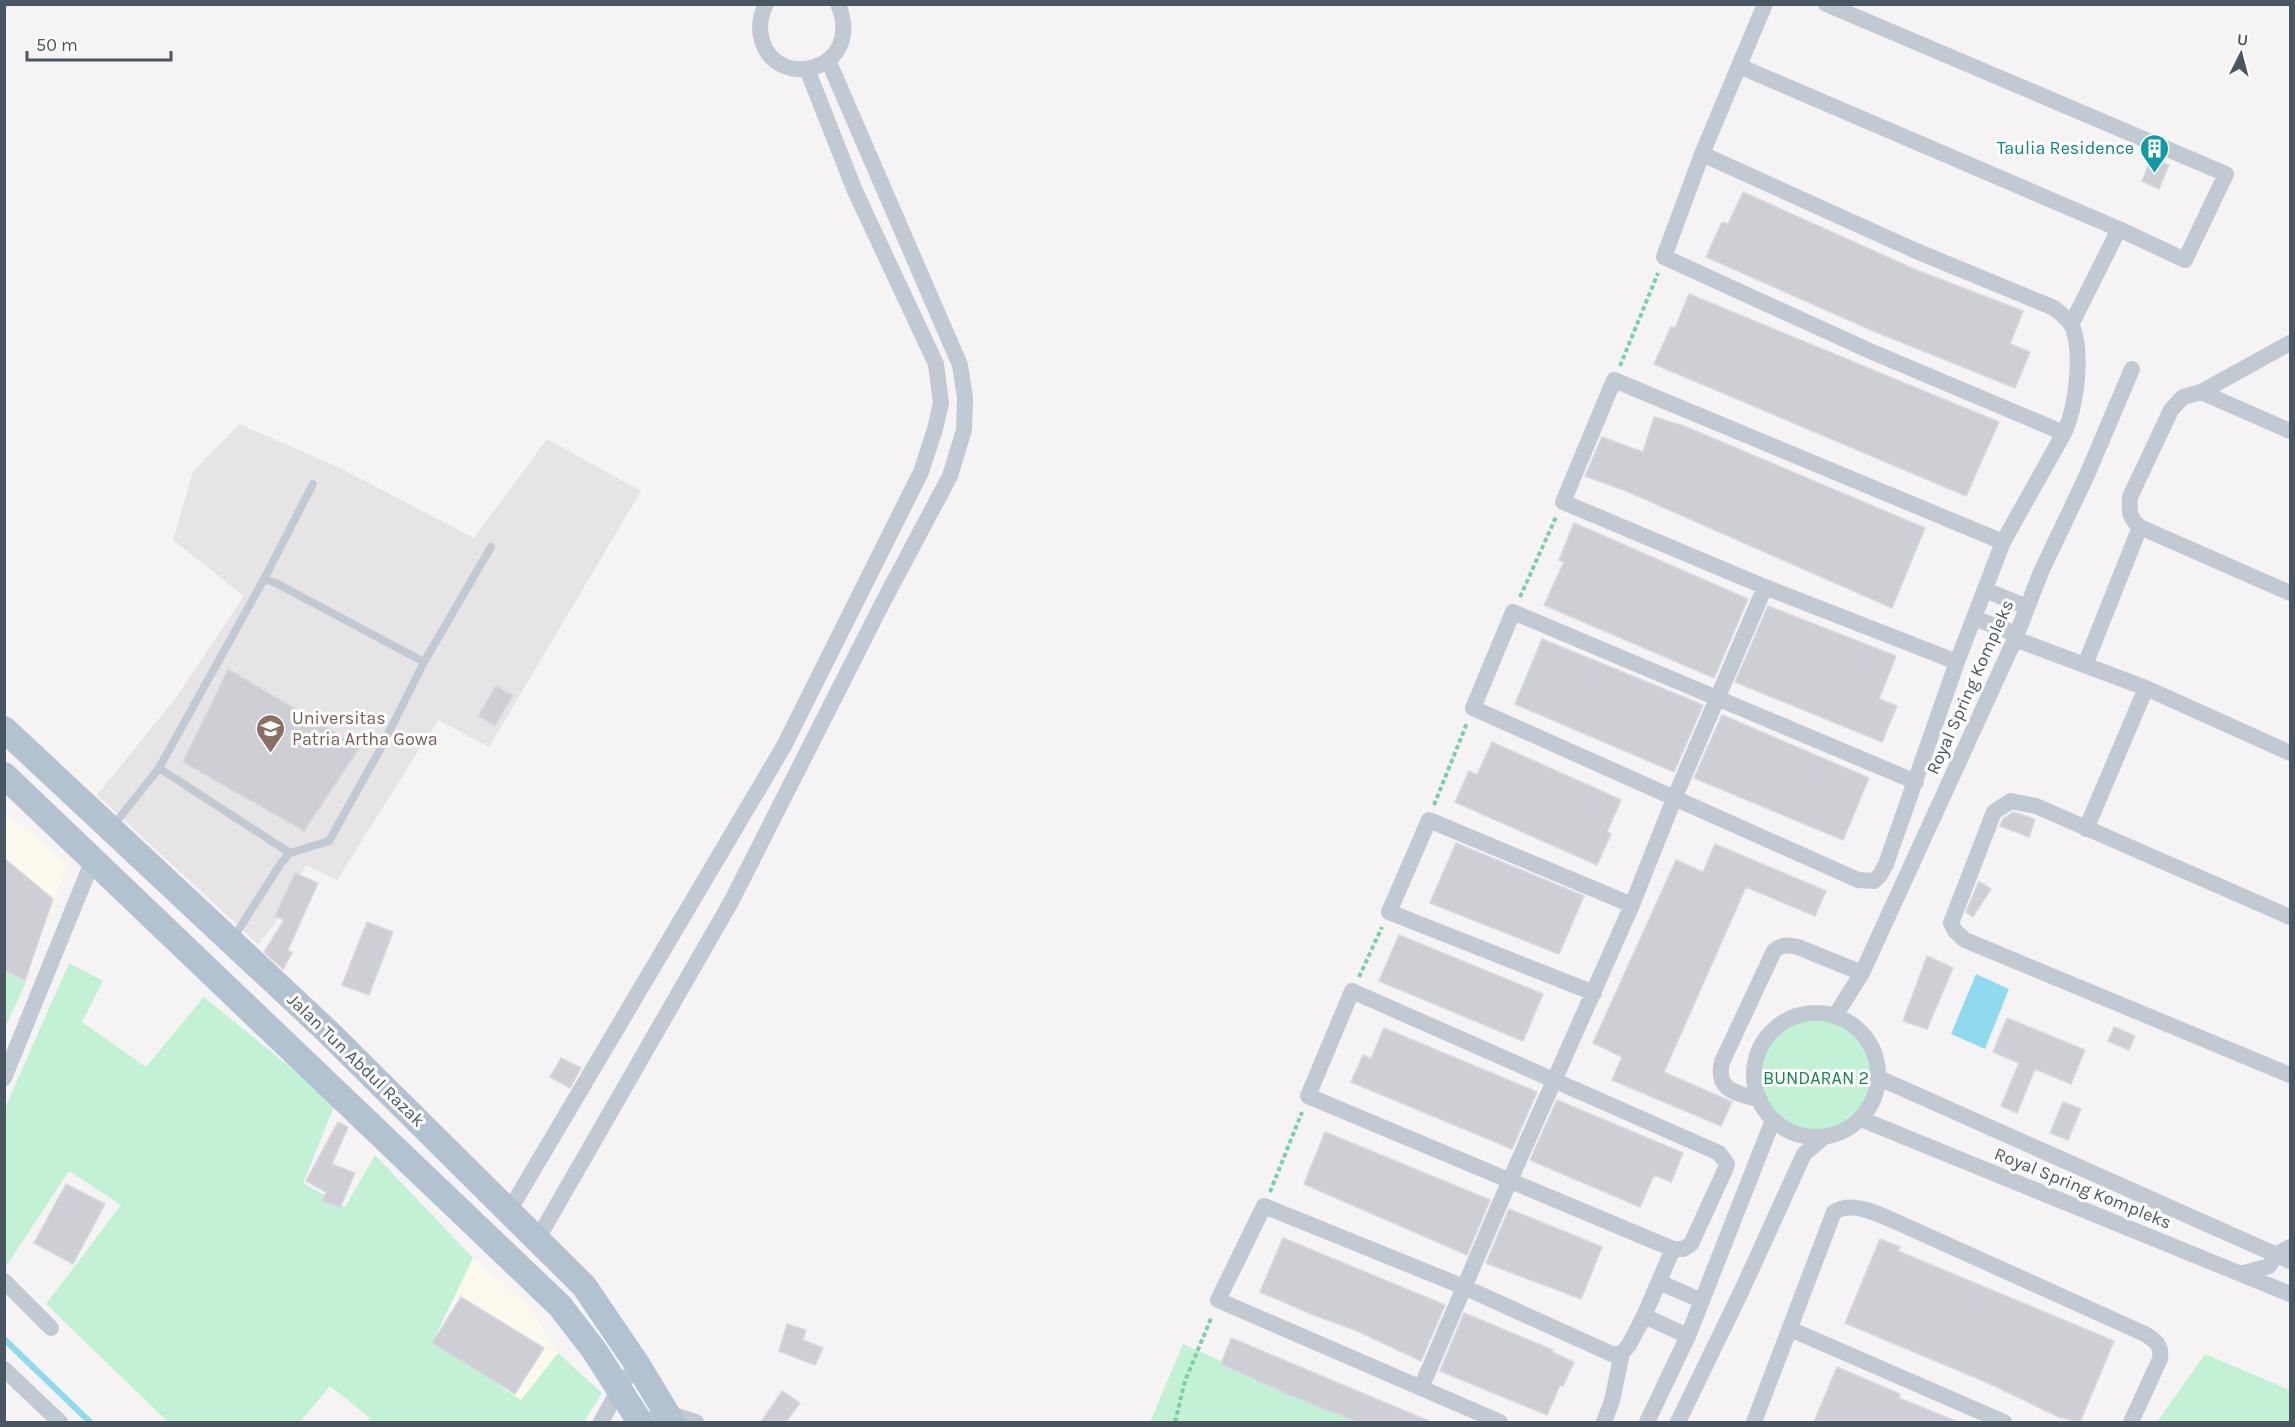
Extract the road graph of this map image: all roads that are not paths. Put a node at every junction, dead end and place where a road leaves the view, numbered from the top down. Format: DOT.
graph roads {
  1 [pos="766,4"];
  2 [pos="1764,4"];
  3 [pos="1826,4"];
  4 [pos="842,6"];
  5 [pos="828,60"];
  6 [pos="1739,66"];
  7 [pos="807,69"];
  8 [pos="1702,154"];
  9 [pos="2119,229"];
  10 [pos="2071,325"];
  11 [pos="2290,343"];
  12 [pos="2132,369"];
  13 [pos="2201,392"];
  14 [pos="2290,431"];
  15 [pos="2064,433"];
  16 [pos="314,484"];
  17 [pos="2140,527"];
  18 [pos="2003,542"];
  19 [pos="491,547"];
  20 [pos="264,579"];
  21 [pos="1765,587"];
  22 [pos="1985,590"];
  23 [pos="2290,593"];
  24 [pos="2027,607"];
  25 [pos="1974,618"];
  26 [pos="2015,636"];
  27 [pos="424,662"];
  28 [pos="1957,662"];
  29 [pos="2085,664"];
  30 [pos="2146,688"];
  31 [pos="1716,699"];
  32 [pos="4,729"];
  33 [pos="2290,753"];
  34 [pos="159,768"];
  35 [pos="4,775"];
  36 [pos="1916,782"];
  37 [pos="1674,799"];
  38 [pos="111,828"];
  39 [pos="2086,829"];
  40 [pos="290,853"];
  41 [pos="93,860"];
  42 [pos="1632,905"];
  43 [pos="2290,917"];
  44 [pos="232,941"];
  45 [pos="1862,973"];
  46 [pos="1594,993"];
  47 [pos="1835,1016"];
  48 [pos="2290,1075"];
  49 [pos="4,1078"];
  50 [pos="1879,1078"];
  51 [pos="1555,1080"];
  52 [pos="1760,1100"];
  53 [pos="1861,1119"];
  54 [pos="1773,1120"];
  55 [pos="1824,1137"];
  56 [pos="1510,1180"];
  57 [pos="509,1211"];
  58 [pos="537,1240"];
  59 [pos="1673,1249"];
  60 [pos="2286,1254"];
  61 [pos="2244,1274"];
  62 [pos="4,1281"];
  63 [pos="1659,1282"];
  64 [pos="1464,1287"];
  65 [pos="2290,1294"];
  66 [pos="1702,1301"];
  67 [pos="1644,1316"];
  68 [pos="51,1328"];
  69 [pos="1790,1329"];
  70 [pos="1688,1336"];
  71 [pos="1622,1353"];
  72 [pos="637,1364"];
  73 [pos="4,1369"];
  74 [pos="1421,1388"];
  75 [pos="619,1389"];
  76 [pos="661,1419"];
  77 [pos="60,1422"];
  78 [pos="601,1422"];
  79 [pos="640,1422"];
  80 [pos="696,1422"];
  81 [pos="1500,1422"];
  82 [pos="1604,1422"];
  83 [pos="1647,1422"];
  84 [pos="1678,1422"];
  85 [pos="1754,1422"];
  86 [pos="2004,1422"];
  87 [pos="2131,1422"];
  1 -- 7 [label="street"];
  2 -- 6 [label="street"];
  3 -- 9 [label="street"];
  4 -- 5 [label="street"];
  5 -- 7 [label="street"];
  5 -- 58 [label="street"];
  6 -- 8 [label="street"];
  6 -- 9 [label="street"];
  7 -- 57 [label="street"];
  8 -- 10 [label="street"];
  8 -- 15 [label="street"];
  9 -- 10 [label="street"];
  10 -- 15 [label="street"];
  11 -- 13 [label="street"];
  12 -- 24 [label="street, Royal Spring Kompleks"];
  13 -- 14 [label="street"];
  13 -- 17 [label="street"];
  15 -- 18 [label="street"];
  16 -- 20 [label="lane"];
  17 -- 23 [label="street"];
  17 -- 29 [label="street"];
  18 -- 21 [label="street"];
  18 -- 22 [label="street"];
  19 -- 27 [label="lane"];
  20 -- 27 [label="lane"];
  20 -- 34 [label="lane"];
  21 -- 28 [label="street"];
  21 -- 31 [label="street"];
  22 -- 24 [label="street"];
  22 -- 25 [label="street"];
  24 -- 26 [label="street, Royal Spring Kompleks"];
  25 -- 26 [label="street"];
  25 -- 28 [label="street"];
  26 -- 29 [label="street"];
  26 -- 45 [label="street, Royal Spring Kompleks"];
  27 -- 40 [label="lane"];
  28 -- 36 [label="street"];
  29 -- 30 [label="street"];
  30 -- 33 [label="street"];
  30 -- 39 [label="street"];
  31 -- 36 [label="street"];
  31 -- 37 [label="street"];
  31 -- 37 [label="street"];
  32 -- 38 [label="main road, Jalan Tun Abdul Razak"];
  34 -- 38 [label="lane"];
  34 -- 40 [label="lane"];
  35 -- 41 [label="main road, Jalan Tun Abdul Razak"];
  36 -- 37 [label="street"];
  37 -- 42 [label="street"];
  38 -- 44 [label="main road, Jalan Tun Abdul Razak"];
  39 -- 43 [label="street"];
  39 -- 48 [label="street"];
  40 -- 44 [label="lane"];
  41 -- 49 [label="street"];
  41 -- 75 [label="main road, Jalan Tun Abdul Razak"];
  42 -- 46 [label="street"];
  42 -- 46 [label="street"];
  44 -- 57 [label="main road, Jalan Tun Abdul Razak"];
  45 -- 47 [label="street, Royal Spring Kompleks"];
  45 -- 52 [label="street"];
  46 -- 51 [label="street"];
  47 -- 50 [label="street"];
  47 -- 52 [label="street"];
  50 -- 53 [label="street"];
  50 -- 60 [label="street, Royal Spring Kompleks"];
  51 -- 56 [label="street"];
  51 -- 56 [label="street"];
  51 -- 59 [label="street"];
  52 -- 54 [label="street"];
  53 -- 55 [label="street"];
  53 -- 61 [label="street, Royal Spring Kompleks"];
  54 -- 55 [label="street"];
  54 -- 66 [label="street"];
  55 -- 84 [label="street"];
  56 -- 59 [label="street"];
  56 -- 64 [label="street"];
  57 -- 58 [label="main road, Jalan Tun Abdul Razak"];
  58 -- 72 [label="main road, Jalan Tun Abdul Razak"];
  59 -- 63 [label="street"];
  60 -- 61 [label="street"];
  61 -- 65 [label="street, Royal Spring Kompleks"];
  62 -- 68 [label="street"];
  63 -- 66 [label="street"];
  63 -- 67 [label="street"];
  64 -- 71 [label="street"];
  64 -- 74 [label="street"];
  64 -- 74 [label="street"];
  66 -- 70 [label="street"];
  67 -- 70 [label="street"];
  67 -- 71 [label="street"];
  69 -- 85 [label="street"];
  69 -- 86 [label="street"];
  69 -- 87 [label="street"];
  70 -- 83 [label="street"];
  71 -- 82 [label="street"];
  72 -- 75 [label="street"];
  72 -- 76 [label="main road, Jalan Tun Abdul Razak"];
  73 -- 77 [label="street"];
  74 -- 81 [label="street"];
  75 -- 78 [label="street"];
  75 -- 79 [label="main road, Jalan Tun Abdul Razak"];
  76 -- 80 [label="street"];
}
